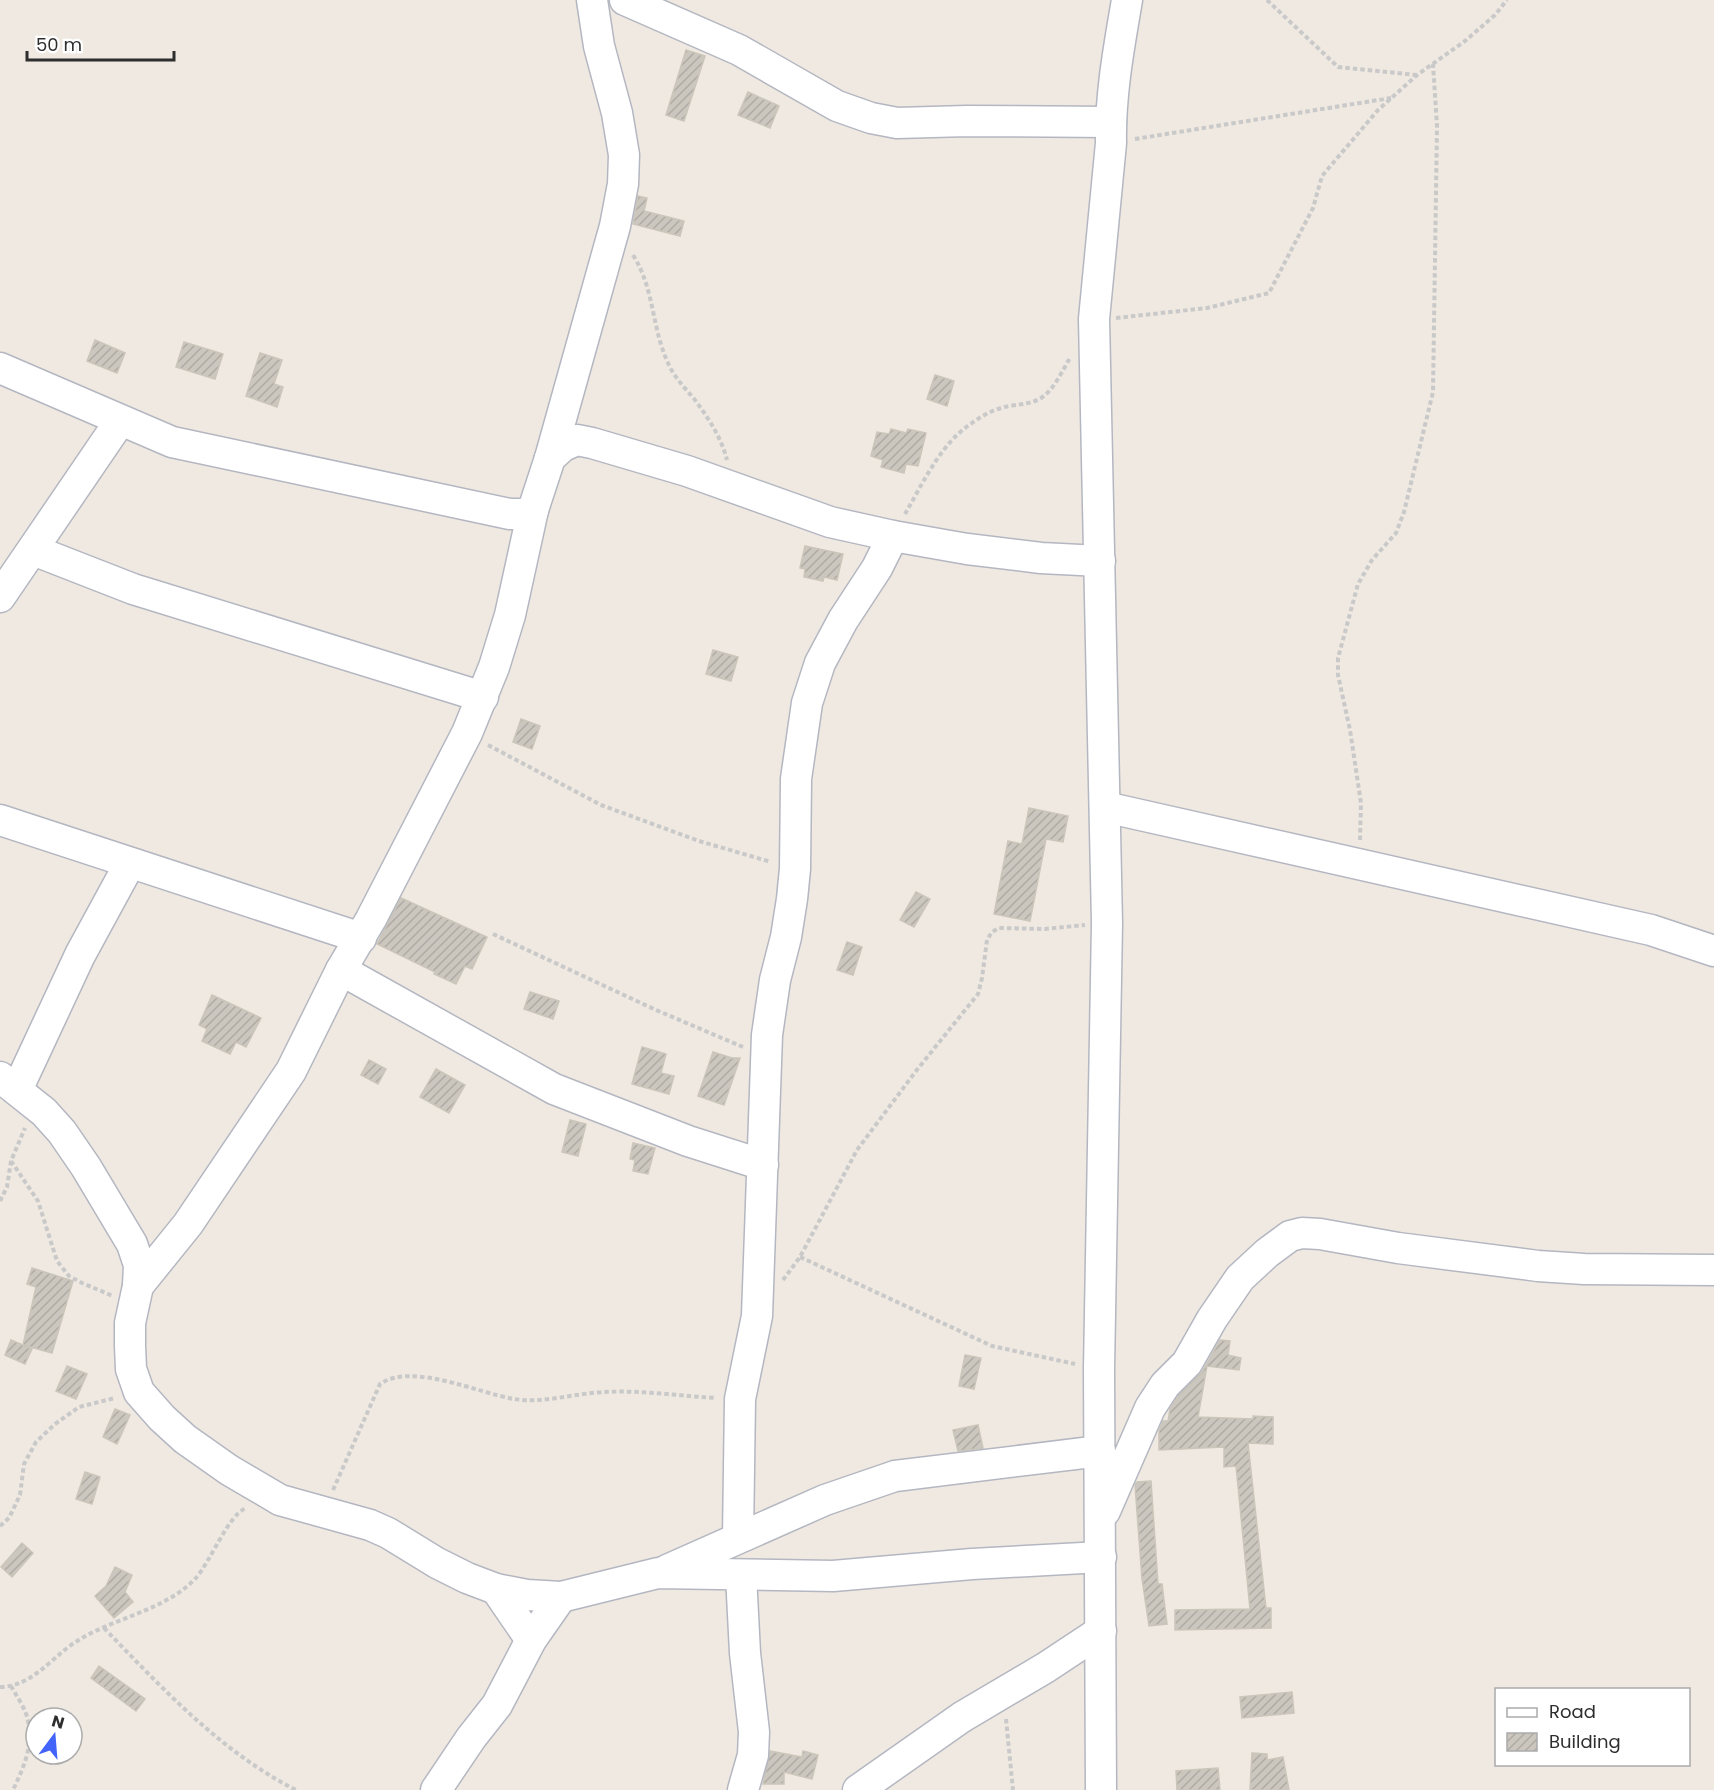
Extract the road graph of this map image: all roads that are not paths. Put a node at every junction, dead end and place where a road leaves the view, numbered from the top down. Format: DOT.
graph roads {
  1 [pos="592,0"];
  2 [pos="625,0"];
  3 [pos="1127,0"];
  4 [pos="1111,133"];
  5 [pos="0,368"];
  6 [pos="120,421"];
  7 [pos="550,458"];
  8 [pos="533,510"];
  9 [pos="893,536"];
  10 [pos="33,550"];
  11 [pos="1100,561"];
  12 [pos="0,597"];
  13 [pos="483,697"];
  14 [pos="1105,807"];
  15 [pos="0,820"];
  16 [pos="130,863"];
  17 [pos="362,938"];
  18 [pos="1714,951"];
  19 [pos="341,970"];
  20 [pos="383,993"];
  21 [pos="325,1003"];
  22 [pos="8,1084"];
  23 [pos="763,1165"];
  24 [pos="1714,1270"];
  25 [pos="138,1286"];
  26 [pos="1100,1451"];
  27 [pos="1101,1519"];
  28 [pos="738,1538"];
  29 [pos="1101,1557"];
  30 [pos="658,1573"];
  31 [pos="741,1575"];
  32 [pos="496,1590"];
  33 [pos="561,1597"];
  34 [pos="1101,1631"];
  35 [pos="531,1640"];
  36 [pos="435,1790"];
  37 [pos="742,1790"];
  38 [pos="858,1790"];
  39 [pos="1101,1790"];
  1 -- 7 [label="street"];
  2 -- 4 [label="street"];
  3 -- 4 [label="street"];
  4 -- 11 [label="street"];
  5 -- 6 [label="street"];
  6 -- 8 [label="street"];
  6 -- 10 [label="street"];
  7 -- 8 [label="street"];
  7 -- 9 [label="street"];
  8 -- 13 [label="street"];
  9 -- 11 [label="street"];
  9 -- 23 [label="street"];
  10 -- 12 [label="street"];
  10 -- 13 [label="street"];
  11 -- 14 [label="street"];
  13 -- 17 [label="street"];
  14 -- 18 [label="street"];
  14 -- 26 [label="street"];
  15 -- 16 [label="street"];
  16 -- 17 [label="street"];
  16 -- 22 [label="street"];
  17 -- 19 [label="street"];
  19 -- 20 [label="street"];
  19 -- 21 [label="street"];
  20 -- 21 [label="street"];
  20 -- 23 [label="street"];
  21 -- 25 [label="street"];
  22 -- 25 [label="street"];
  23 -- 28 [label="street"];
  24 -- 27 [label="street"];
  25 -- 32 [label="street"];
  26 -- 27 [label="street"];
  26 -- 28 [label="street"];
  27 -- 29 [label="street"];
  28 -- 30 [label="street"];
  29 -- 31 [label="street"];
  29 -- 34 [label="street"];
  30 -- 31 [label="street"];
  30 -- 33 [label="street"];
  31 -- 37 [label="street"];
  32 -- 33 [label="street"];
  32 -- 35 [label="street"];
  33 -- 35 [label="street"];
  34 -- 38 [label="street"];
  34 -- 39 [label="street"];
  35 -- 36 [label="street"];
}
